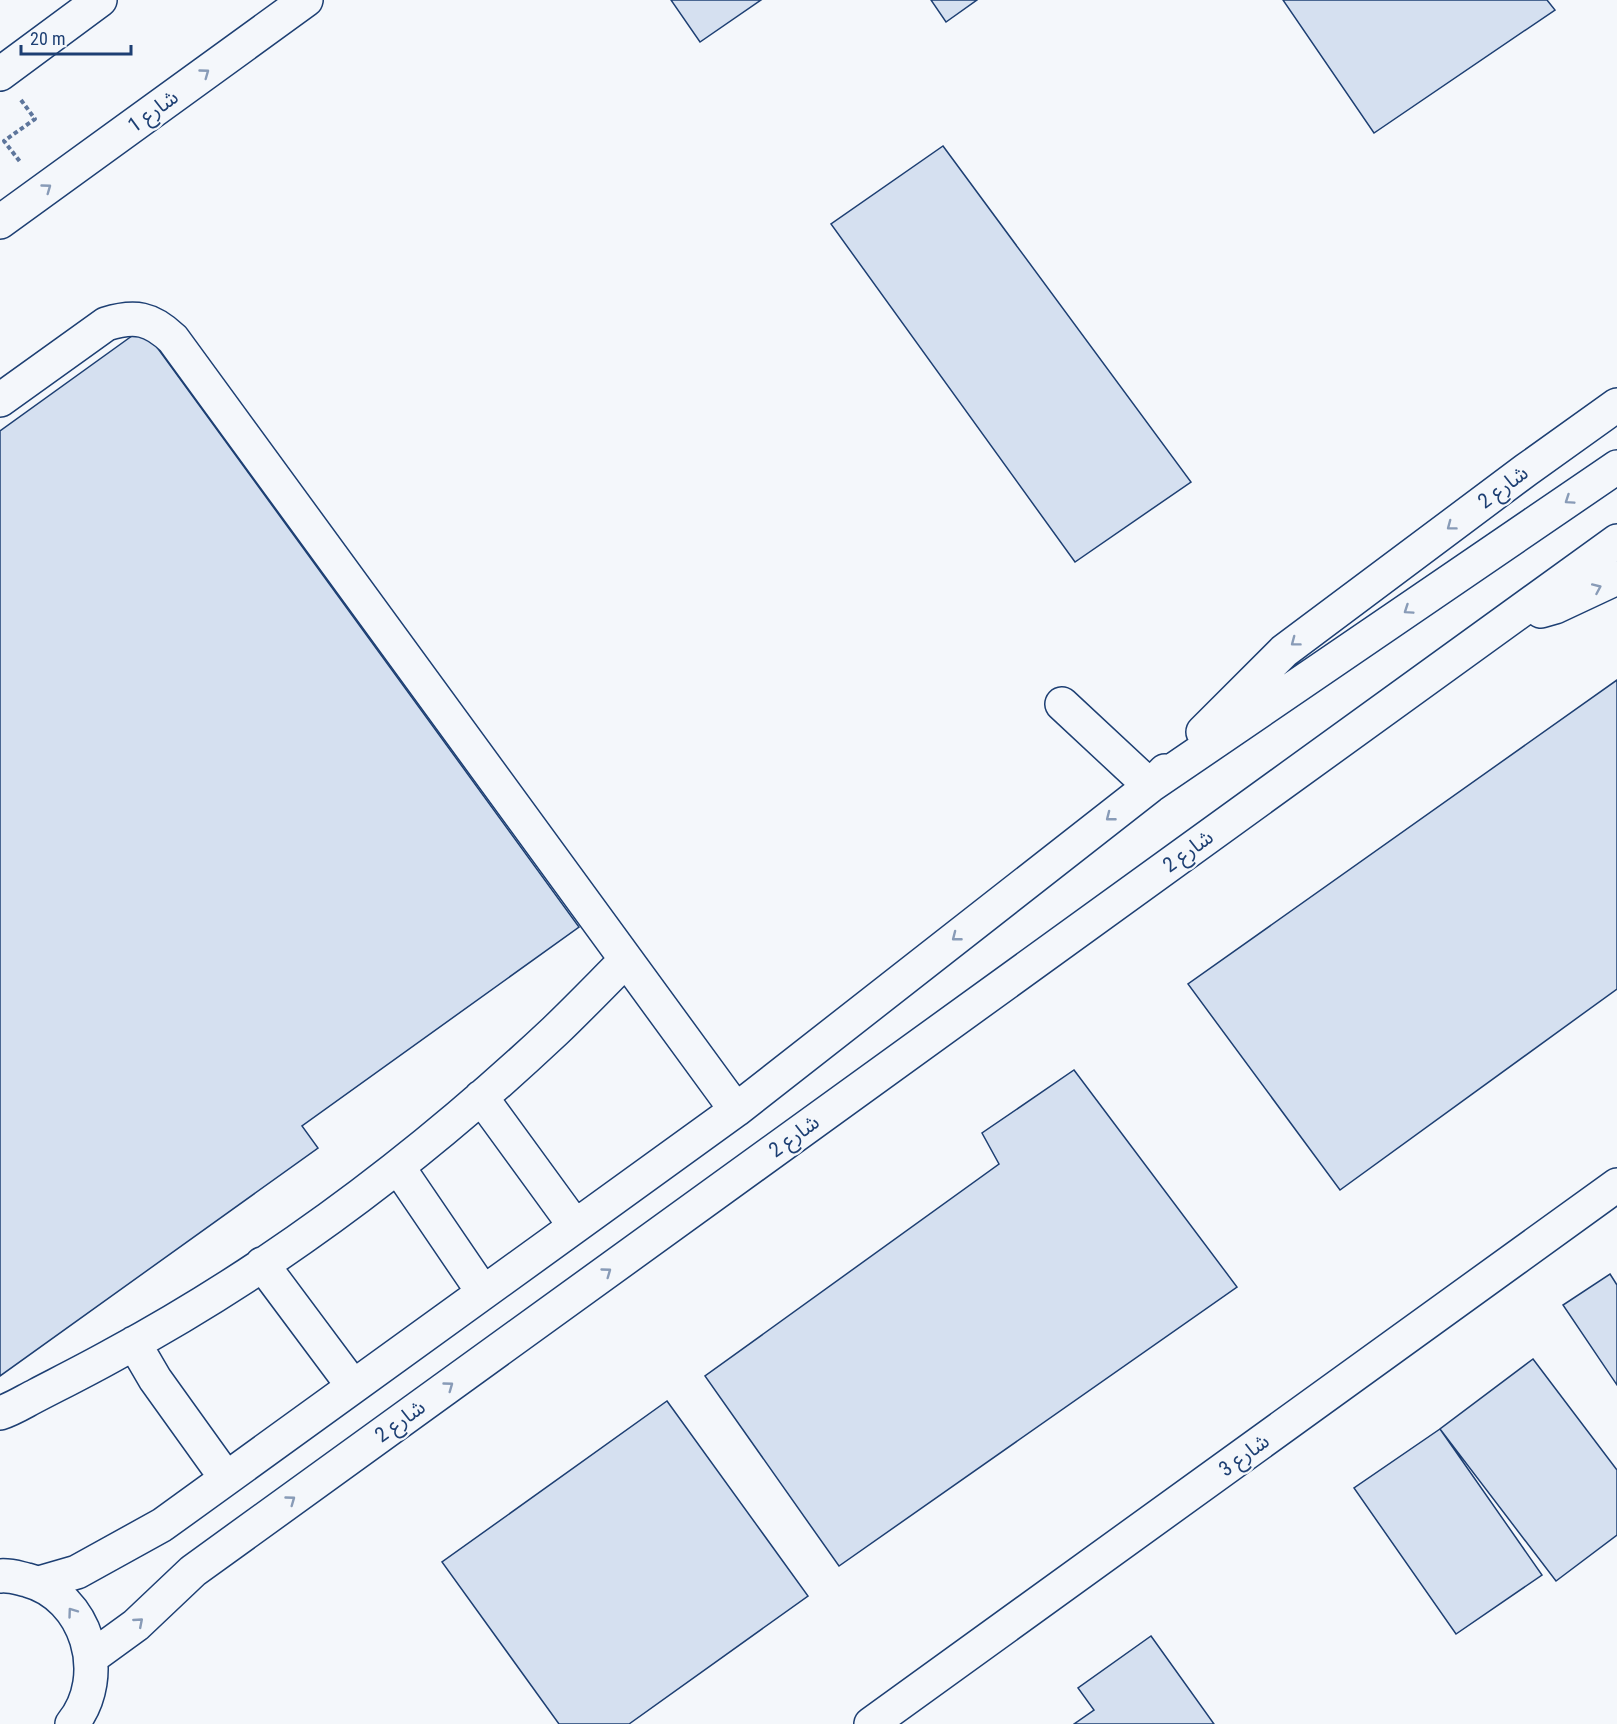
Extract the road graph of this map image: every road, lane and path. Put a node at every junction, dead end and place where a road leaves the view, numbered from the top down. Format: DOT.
graph roads {
  1 [pos="100,0"];
  2 [pos="306,0"];
  3 [pos="0,73"];
  4 [pos="43,191"];
  5 [pos="0,222"];
  6 [pos="0,400"];
  7 [pos="1617,405"];
  8 [pos="1617,467"];
  9 [pos="1617,541"];
  10 [pos="1617,578"];
  11 [pos="1503,624"];
  12 [pos="1062,704"];
  13 [pos="1150,786"];
  14 [pos="626,960"];
  15 [pos="482,1097"];
  16 [pos="736,1110"];
  17 [pos="398,1167"];
  18 [pos="1617,1185"];
  19 [pos="575,1226"];
  20 [pos="262,1264"];
  21 [pos="483,1292"];
  22 [pos="134,1343"];
  23 [pos="353,1386"];
  24 [pos="0,1413"];
  25 [pos="226,1478"];
  26 [pos="0,1576"];
  27 [pos="39,1583"];
  28 [pos="92,1657"];
  29 [pos="90,1691"];
  30 [pos="72,1724"];
  31 [pos="97,1724"];
  32 [pos="872,1724"];
  1 -- 3 [label="street"];
  4 -- 2 [label="street, شارع 1, one-way"];
  3 -- 4 [label="path"];
  4 -- 5 [label="street, شارع 1"];
  6 -- 14 [label="street"];
  7 -- 13 [label="street, شارع 2, one-way"];
  8 -- 13 [label="street, شارع 2, one-way"];
  9 -- 11 [label="street, شارع 2"];
  11 -- 10 [label="street, شارع 2, one-way"];
  28 -- 11 [label="street, شارع 2, one-way"];
  12 -- 13 [label="street"];
  13 -- 16 [label="street, شارع 2, one-way"];
  14 -- 15 [label="street"];
  14 -- 16 [label="street"];
  15 -- 17 [label="street"];
  15 -- 19 [label="street"];
  16 -- 19 [label="street, شارع 2"];
  17 -- 20 [label="street"];
  17 -- 21 [label="street"];
  18 -- 32 [label="street, شارع 3"];
  19 -- 21 [label="street, شارع 2"];
  20 -- 22 [label="street"];
  20 -- 23 [label="street"];
  21 -- 23 [label="street, شارع 2"];
  22 -- 24 [label="street"];
  22 -- 25 [label="street"];
  23 -- 25 [label="street, شارع 2"];
  25 -- 27 [label="street, شارع 2"];
  26 -- 27 [label="street"];
  28 -- 27 [label="street, one-way"];
  28 -- 29 [label="street"];
  29 -- 30 [label="street"];
  29 -- 31 [label="street"];
}
